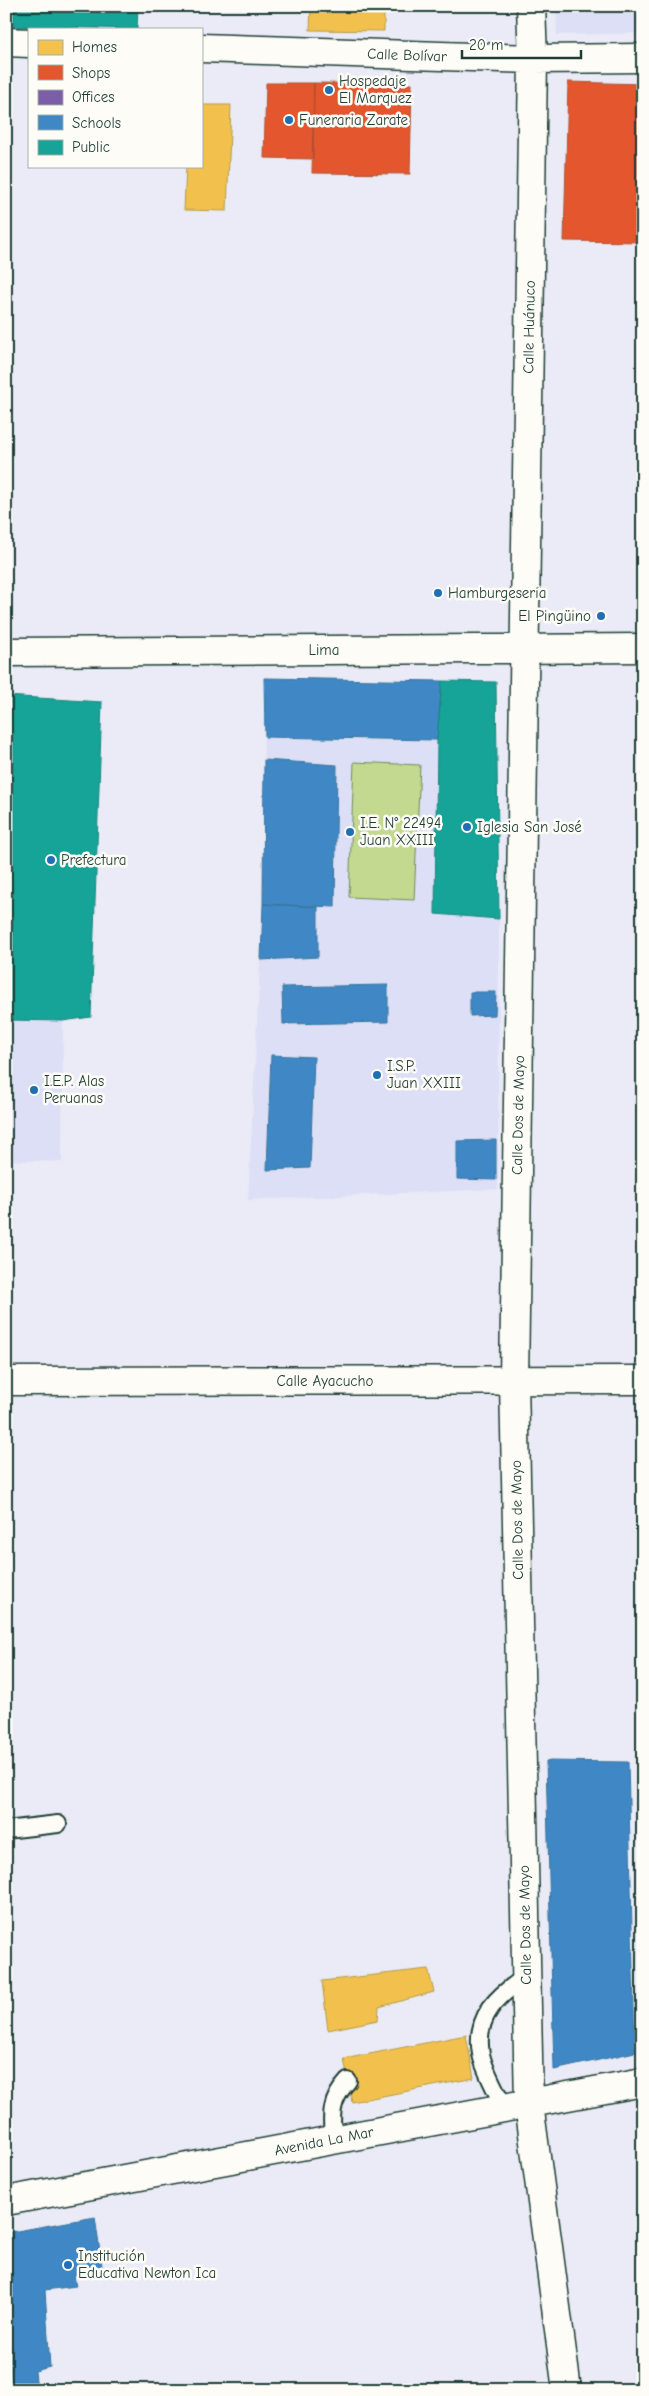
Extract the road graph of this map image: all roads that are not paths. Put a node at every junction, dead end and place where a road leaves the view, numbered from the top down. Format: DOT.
graph roads {
  1 [pos="530,6"];
  2 [pos="6,42"];
  3 [pos="28,43"];
  4 [pos="202,48"];
  5 [pos="643,58"];
  6 [pos="533,59"];
  7 [pos="524,648"];
  8 [pos="643,648"];
  9 [pos="6,652"];
  10 [pos="643,1380"];
  11 [pos="6,1381"];
  12 [pos="514,1381"];
  13 [pos="58,1824"];
  14 [pos="6,1830"];
  15 [pos="527,1976"];
  16 [pos="348,2081"];
  17 [pos="643,2082"];
  18 [pos="516,2106"];
  19 [pos="333,2140"];
  20 [pos="6,2201"];
  21 [pos="567,2390"];
  1 -- 6 [label="street, Calle Huánuco"];
  2 -- 3 [label="street"];
  4 -- 6 [label="street, Calle Bolívar"];
  5 -- 6 [label="street, Calle Bolívar"];
  6 -- 7 [label="street, Calle Huánuco"];
  7 -- 8 [label="street, Lima"];
  7 -- 9 [label="street, Lima"];
  7 -- 12 [label="street, Calle Dos de Mayo"];
  10 -- 12 [label="street, Calle Ayacucho"];
  11 -- 12 [label="street, Calle Ayacucho"];
  12 -- 15 [label="street, Calle Dos de Mayo"];
  13 -- 14 [label="lane"];
  15 -- 18 [label="street, Calle Dos de Mayo"];
  15 -- 18 [label="lane"];
  16 -- 19 [label="lane"];
  17 -- 18 [label="street, Avenida La Mar"];
  18 -- 19 [label="street, Avenida La Mar"];
  18 -- 21 [label="street, Calle Dos de Mayo"];
  19 -- 20 [label="street, Avenida La Mar"];
}
